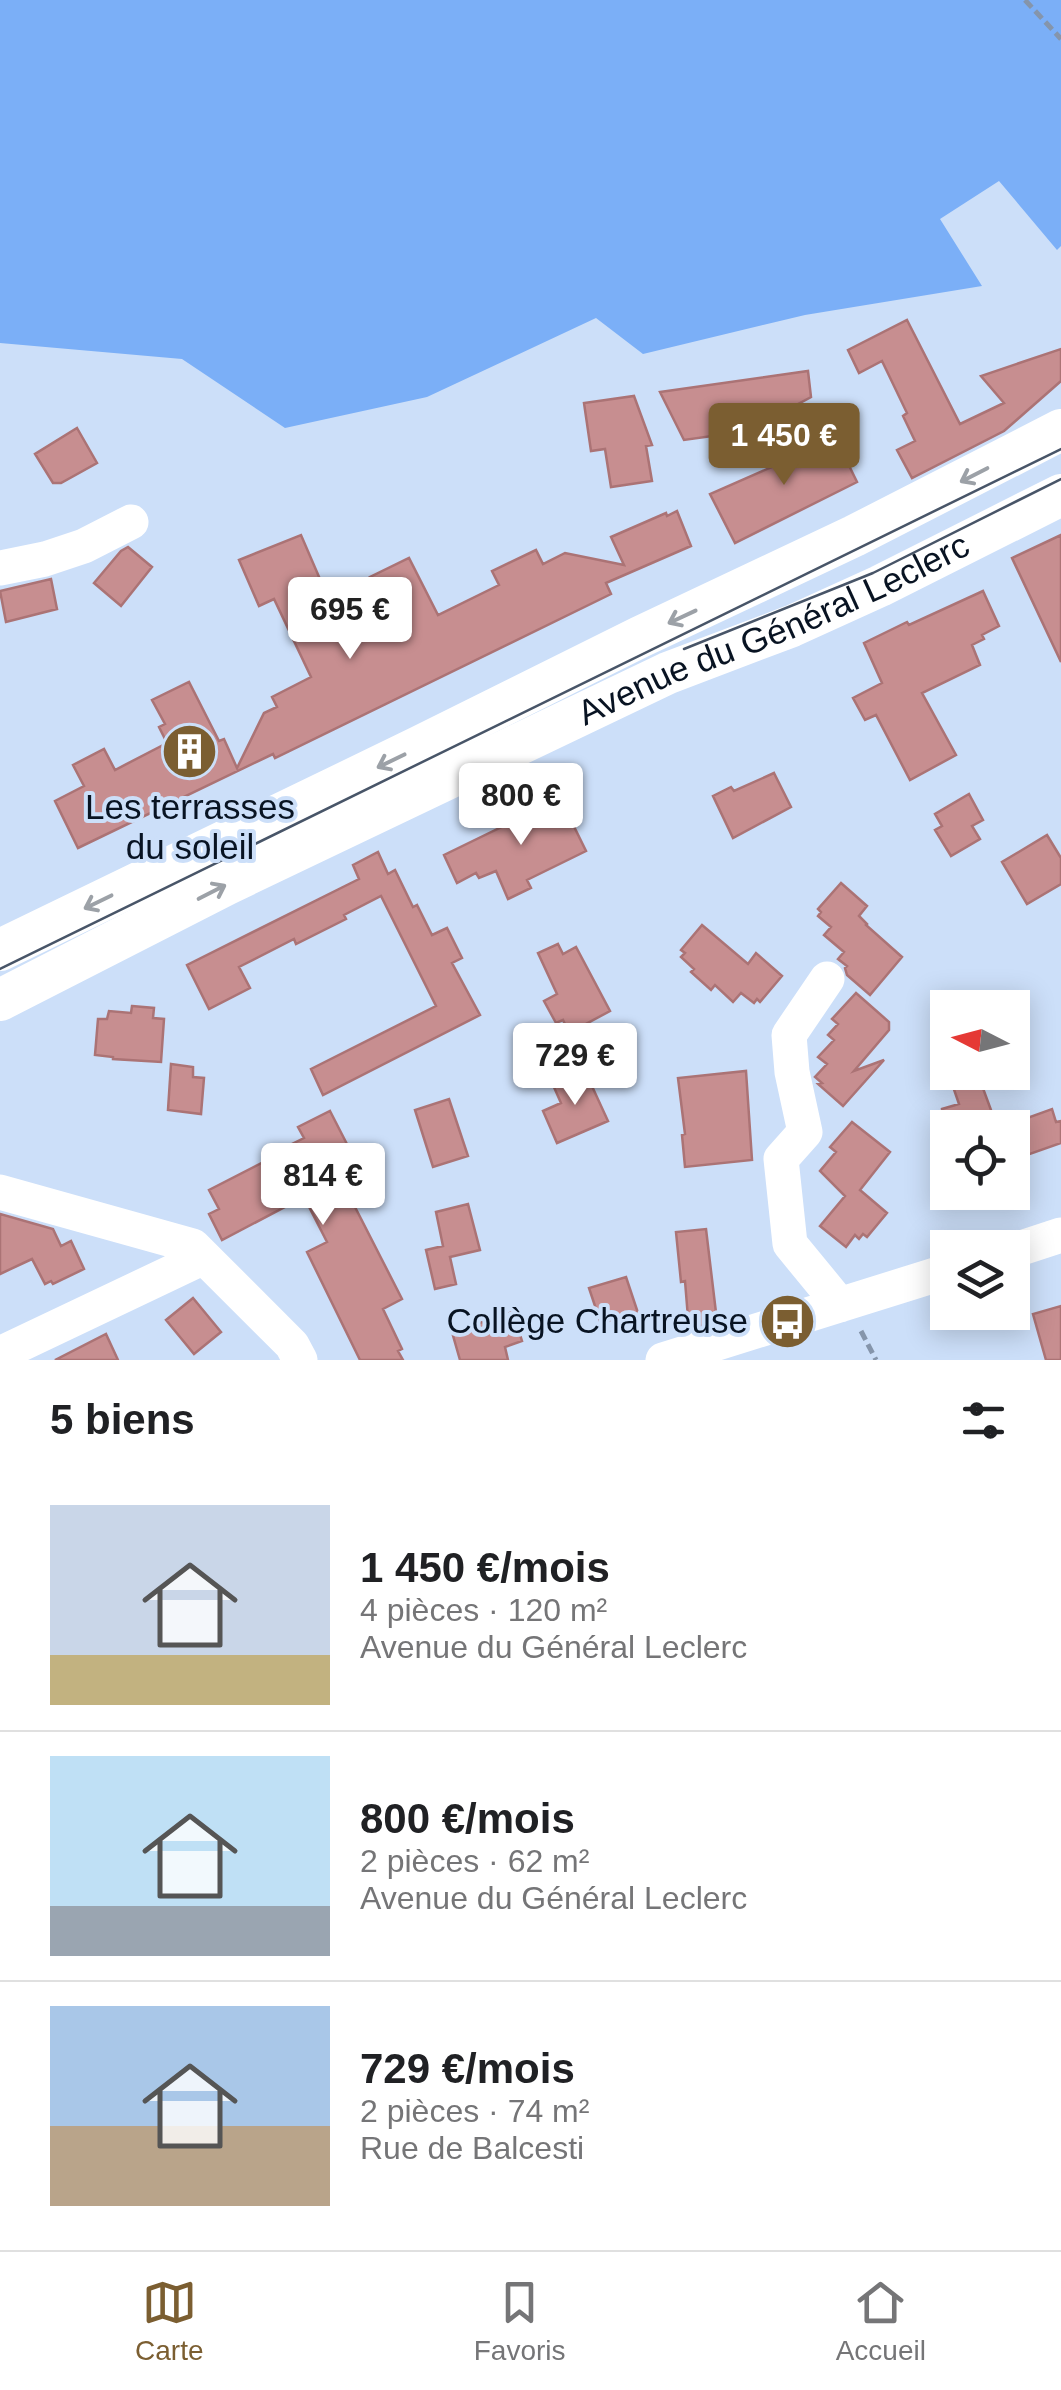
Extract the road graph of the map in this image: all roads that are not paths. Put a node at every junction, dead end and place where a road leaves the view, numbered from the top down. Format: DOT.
graph roads {
  1 [pos="1061,430"];
  2 [pos="1061,495"];
  3 [pos="131,522"];
  4 [pos="0,568"];
  5 [pos="0,950"];
  6 [pos="826,979"];
  7 [pos="0,1000"];
  8 [pos="0,1192"];
  9 [pos="1061,1236"];
  10 [pos="1030,1245"];
  11 [pos="204,1257"];
  12 [pos="930,1279"];
  13 [pos="850,1317"];
  14 [pos="0,1354"];
  15 [pos="300,1360"];
  16 [pos="663,1360"];
  1 -- 5 [label="main road, Avenue du Général Leclerc, one-way"];
  7 -- 2 [label="main road, Avenue du Général Leclerc, one-way"];
  3 -- 4 [label="street"];
  6 -- 13 [label="street"];
  8 -- 11 [label="street"];
  9 -- 10 [label="street"];
  11 -- 14 [label="street"];
  11 -- 15 [label="street"];
  12 -- 13 [label="street"];
  13 -- 16 [label="street"];
}
